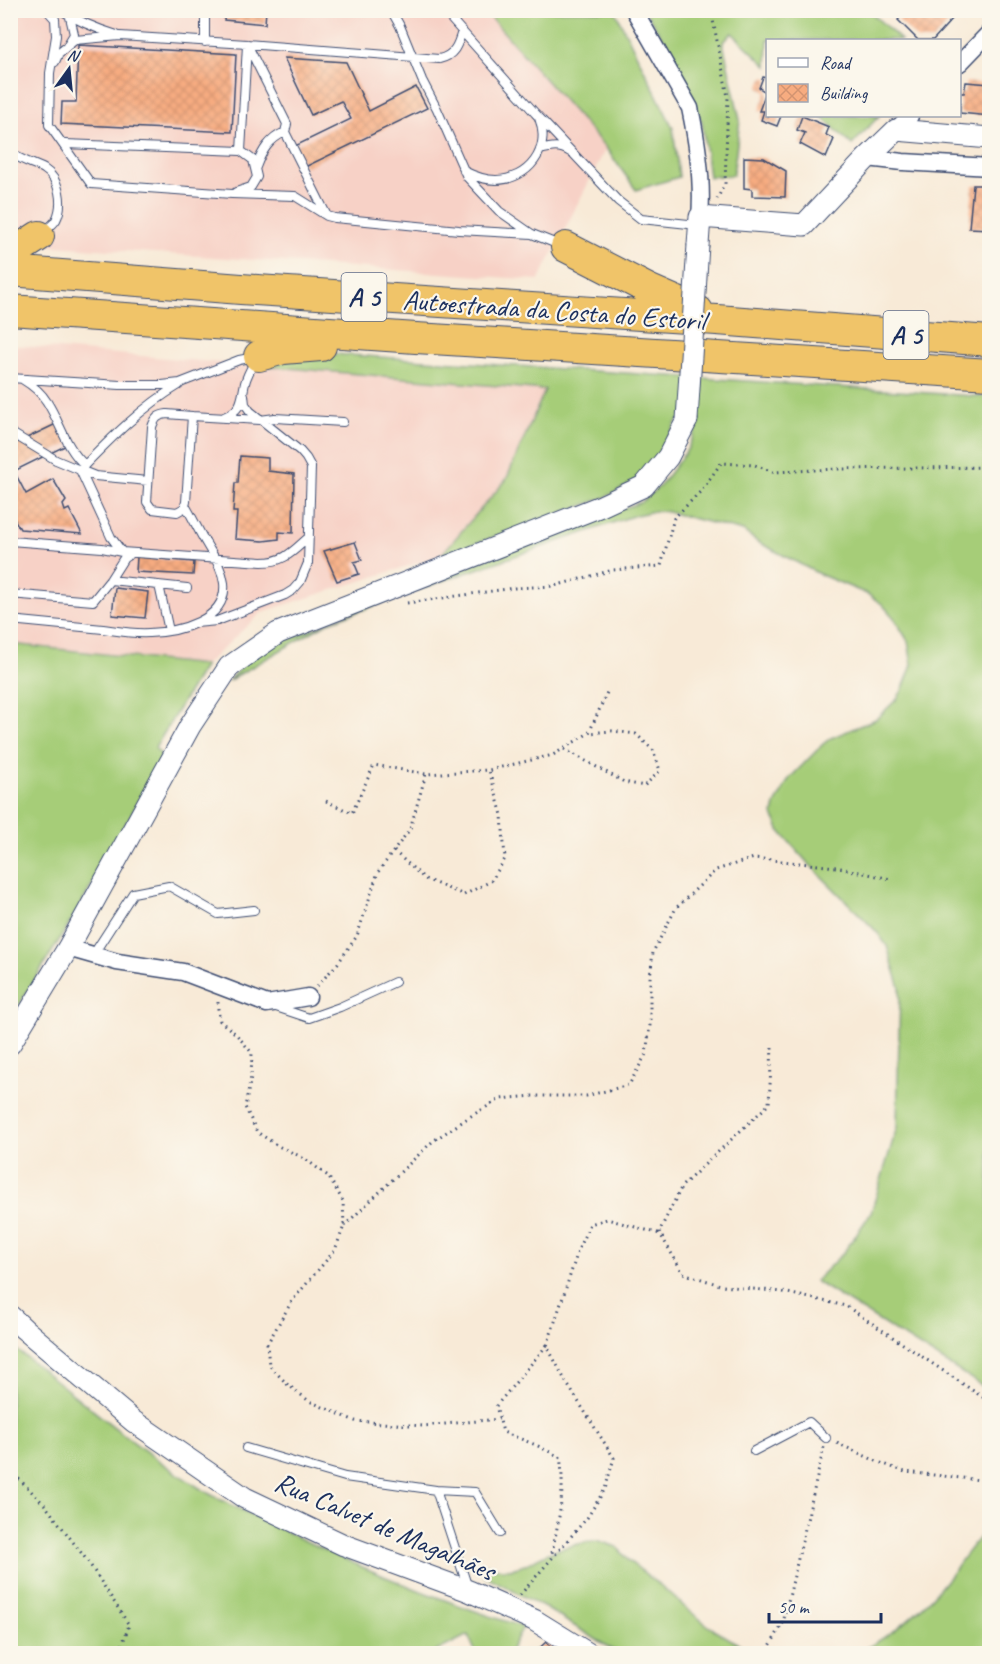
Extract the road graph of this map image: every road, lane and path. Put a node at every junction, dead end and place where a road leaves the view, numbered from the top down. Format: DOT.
graph roads {
  1 [pos="47,10"];
  2 [pos="61,10"];
  3 [pos="205,10"];
  4 [pos="391,10"];
  5 [pos="443,10"];
  6 [pos="634,10"];
  7 [pos="711,10"];
  8 [pos="70,16"];
  9 [pos="462,31"];
  10 [pos="990,32"];
  11 [pos="120,36"];
  12 [pos="205,42"];
  13 [pos="248,44"];
  14 [pos="67,47"];
  15 [pos="413,57"];
  16 [pos="961,62"];
  17 [pos="50,73"];
  18 [pos="535,112"];
  19 [pos="903,123"];
  20 [pos="285,132"];
  21 [pos="990,138"];
  22 [pos="65,144"];
  23 [pos="540,150"];
  24 [pos="242,151"];
  25 [pos="10,152"];
  26 [pos="867,158"];
  27 [pos="580,159"];
  28 [pos="256,167"];
  29 [pos="990,167"];
  30 [pos="464,171"];
  31 [pos="232,194"];
  32 [pos="327,216"];
  33 [pos="700,221"];
  34 [pos="532,234"];
  35 [pos="39,236"];
  36 [pos="566,247"];
  37 [pos="10,251"];
  38 [pos="10,271"];
  39 [pos="10,310"];
  40 [pos="717,320"];
  41 [pos="416,338"];
  42 [pos="990,341"];
  43 [pos="259,356"];
  44 [pos="990,374"];
  45 [pos="10,378"];
  46 [pos="22,379"];
  47 [pos="185,381"];
  48 [pos="244,395"];
  49 [pos="192,416"];
  50 [pos="223,417"];
  51 [pos="260,420"];
  52 [pos="343,422"];
  53 [pos="10,432"];
  54 [pos="82,467"];
  55 [pos="990,467"];
  56 [pos="148,481"];
  57 [pos="185,505"];
  58 [pos="309,537"];
  59 [pos="10,541"];
  60 [pos="122,552"];
  61 [pos="132,553"];
  62 [pos="217,559"];
  63 [pos="110,580"];
  64 [pos="159,585"];
  65 [pos="187,588"];
  66 [pos="10,594"];
  67 [pos="406,603"];
  68 [pos="10,620"];
  69 [pos="196,623"];
  70 [pos="169,631"];
  71 [pos="608,690"];
  72 [pos="589,733"];
  73 [pos="564,748"];
  74 [pos="489,770"];
  75 [pos="426,774"];
  76 [pos="326,801"];
  77 [pos="394,851"];
  78 [pos="891,879"];
  79 [pos="254,910"];
  80 [pos="68,948"];
  81 [pos="93,955"];
  82 [pos="395,982"];
  83 [pos="220,986"];
  84 [pos="308,997"];
  85 [pos="267,1004"];
  86 [pos="10,1044"];
  87 [pos="772,1047"];
  88 [pos="344,1226"];
  89 [pos="660,1234"];
  90 [pos="15,1322"];
  91 [pos="547,1345"];
  92 [pos="990,1402"];
  93 [pos="499,1419"];
  94 [pos="826,1438"];
  95 [pos="246,1448"];
  96 [pos="754,1451"];
  97 [pos="10,1470"];
  98 [pos="990,1481"];
  99 [pos="436,1490"];
  100 [pos="500,1533"];
  101 [pos="551,1559"];
  102 [pos="469,1591"];
  103 [pos="508,1608"];
  104 [pos="119,1653"];
  105 [pos="589,1653"];
  106 [pos="763,1653"];
  1 -- 17 [label="lane"];
  2 -- 8 [label="lane"];
  3 -- 12 [label="lane"];
  4 -- 15 [label="lane"];
  5 -- 9 [label="lane"];
  6 -- 33 [label="street"];
  7 -- 33 [label="path"];
  8 -- 11 [label="lane"];
  8 -- 14 [label="lane"];
  9 -- 15 [label="lane"];
  9 -- 18 [label="lane"];
  10 -- 16 [label="street"];
  11 -- 12 [label="lane"];
  11 -- 14 [label="lane"];
  12 -- 13 [label="lane"];
  13 -- 15 [label="lane"];
  13 -- 20 [label="lane"];
  13 -- 24 [label="lane"];
  14 -- 17 [label="lane"];
  15 -- 30 [label="lane"];
  17 -- 22 [label="lane"];
  18 -- 23 [label="lane"];
  18 -- 27 [label="lane"];
  19 -- 21 [label="street"];
  19 -- 26 [label="street"];
  20 -- 28 [label="lane"];
  20 -- 32 [label="lane"];
  22 -- 24 [label="lane"];
  22 -- 31 [label="lane"];
  23 -- 27 [label="lane"];
  23 -- 30 [label="lane"];
  24 -- 28 [label="lane"];
  25 -- 35 [label="lane"];
  26 -- 29 [label="street"];
  26 -- 33 [label="street"];
  27 -- 33 [label="lane"];
  28 -- 31 [label="lane"];
  30 -- 34 [label="lane"];
  31 -- 32 [label="lane"];
  32 -- 34 [label="lane"];
  33 -- 80 [label="street, bridge"];
  34 -- 36 [label="lane"];
  35 -- 37 [label="highway"];
  36 -- 40 [label="highway"];
  38 -- 40 [label="highway, Autoestrada da Costa do Estoril / A 5"];
  39 -- 41 [label="highway, Autoestrada da Costa do Estoril / A 5"];
  40 -- 42 [label="highway, Autoestrada da Costa do Estoril / A 5"];
  41 -- 43 [label="highway"];
  41 -- 44 [label="highway, Autoestrada da Costa do Estoril / A 5"];
  43 -- 47 [label="lane"];
  43 -- 48 [label="lane"];
  45 -- 46 [label="lane"];
  46 -- 47 [label="lane"];
  46 -- 54 [label="lane"];
  47 -- 54 [label="lane"];
  48 -- 50 [label="lane"];
  48 -- 51 [label="lane"];
  49 -- 50 [label="lane"];
  49 -- 56 [label="lane"];
  49 -- 57 [label="lane"];
  50 -- 51 [label="lane"];
  51 -- 52 [label="lane"];
  51 -- 58 [label="lane"];
  53 -- 54 [label="lane"];
  54 -- 56 [label="lane"];
  54 -- 60 [label="lane"];
  55 -- 67 [label="path"];
  56 -- 57 [label="lane"];
  57 -- 62 [label="lane"];
  58 -- 62 [label="lane"];
  58 -- 69 [label="lane"];
  59 -- 60 [label="lane"];
  60 -- 61 [label="lane"];
  61 -- 62 [label="lane"];
  61 -- 63 [label="lane"];
  62 -- 69 [label="lane"];
  63 -- 64 [label="lane"];
  63 -- 66 [label="lane"];
  64 -- 65 [label="lane"];
  64 -- 70 [label="lane"];
  68 -- 70 [label="lane"];
  69 -- 70 [label="lane"];
  71 -- 72 [label="path"];
  72 -- 73 [label="path"];
  72 -- 73 [label="path"];
  73 -- 74 [label="path"];
  74 -- 75 [label="path"];
  74 -- 77 [label="path"];
  75 -- 76 [label="path"];
  75 -- 77 [label="path"];
  77 -- 84 [label="path"];
  78 -- 88 [label="path"];
  79 -- 81 [label="lane"];
  80 -- 81 [label="street"];
  80 -- 86 [label="street"];
  81 -- 83 [label="street"];
  82 -- 85 [label="lane"];
  83 -- 85 [label="street"];
  83 -- 88 [label="path"];
  84 -- 85 [label="street"];
  87 -- 89 [label="path"];
  88 -- 93 [label="path"];
  89 -- 91 [label="path"];
  89 -- 92 [label="path"];
  90 -- 102 [label="street, Rua Calvet de Magalhães"];
  91 -- 93 [label="path"];
  91 -- 101 [label="path"];
  93 -- 101 [label="path"];
  94 -- 96 [label="lane"];
  94 -- 98 [label="path"];
  94 -- 106 [label="path"];
  95 -- 99 [label="lane"];
  97 -- 104 [label="path"];
  99 -- 100 [label="lane"];
  99 -- 102 [label="lane"];
  101 -- 103 [label="path"];
  102 -- 103 [label="street, Rua Calvet de Magalhães"];
  103 -- 105 [label="street, Rua Calvet de Magalhães"];
}
